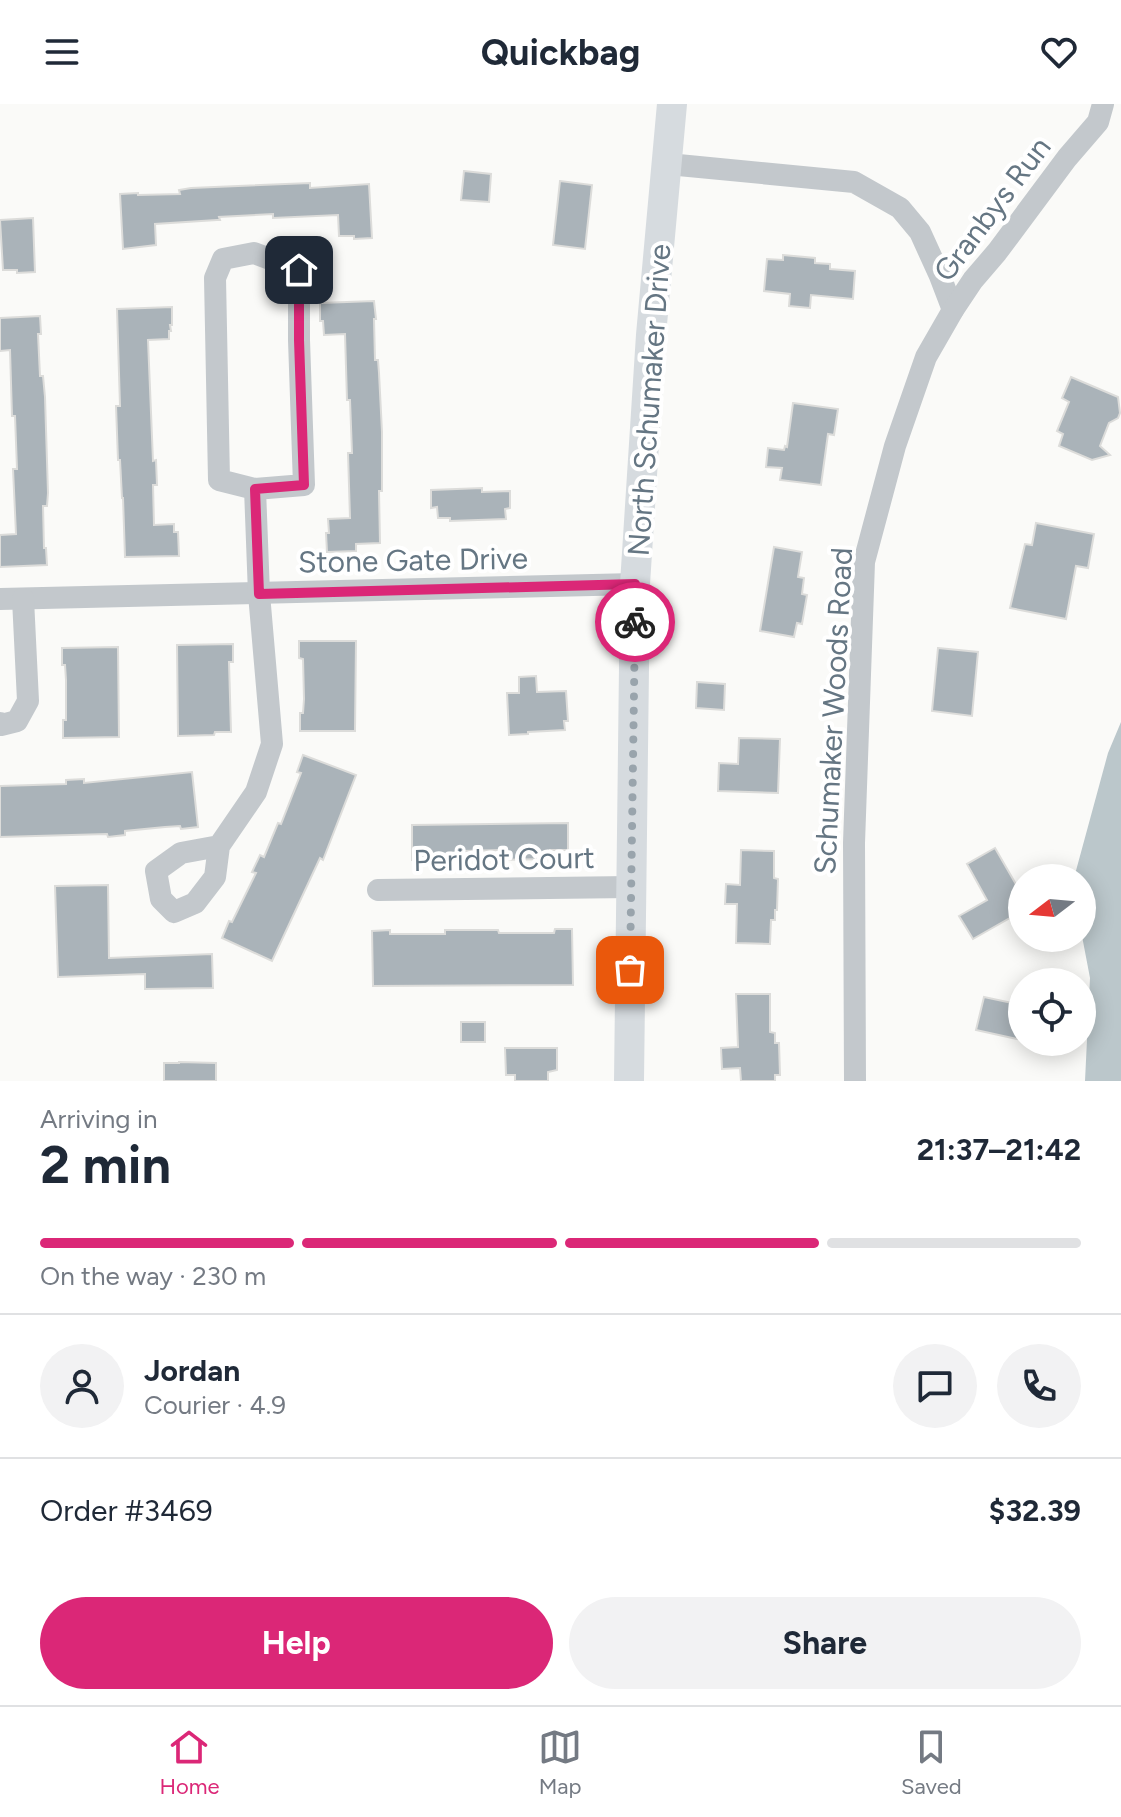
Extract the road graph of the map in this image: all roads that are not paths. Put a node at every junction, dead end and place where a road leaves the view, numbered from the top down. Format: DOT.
graph roads {
  1 [pos="672,104"];
  2 [pos="1103,104"];
  3 [pos="668,164"];
  4 [pos="953,310"];
  5 [pos="255,489"];
  6 [pos="635,584"];
  7 [pos="259,594"];
  8 [pos="0,599"];
  9 [pos="23,599"];
  10 [pos="0,723"];
  11 [pos="219,846"];
  12 [pos="631,887"];
  13 [pos="378,890"];
  14 [pos="629,1081"];
  15 [pos="855,1081"];
  1 -- 3 [label="street, North Schumaker Drive"];
  2 -- 4 [label="street, Granbys Run"];
  3 -- 4 [label="street"];
  3 -- 6 [label="street, North Schumaker Drive"];
  4 -- 15 [label="street, Schumaker Woods Road"];
  5 -- 5 [label="street"];
  5 -- 7 [label="street"];
  6 -- 7 [label="street, Stone Gate Drive"];
  6 -- 12 [label="street, North Schumaker Drive"];
  7 -- 9 [label="street, Stone Gate Drive"];
  7 -- 11 [label="street"];
  8 -- 9 [label="street, Stone Gate Drive"];
  9 -- 10 [label="street"];
  12 -- 13 [label="street, Peridot Court"];
  12 -- 14 [label="street, North Schumaker Drive"];
}
